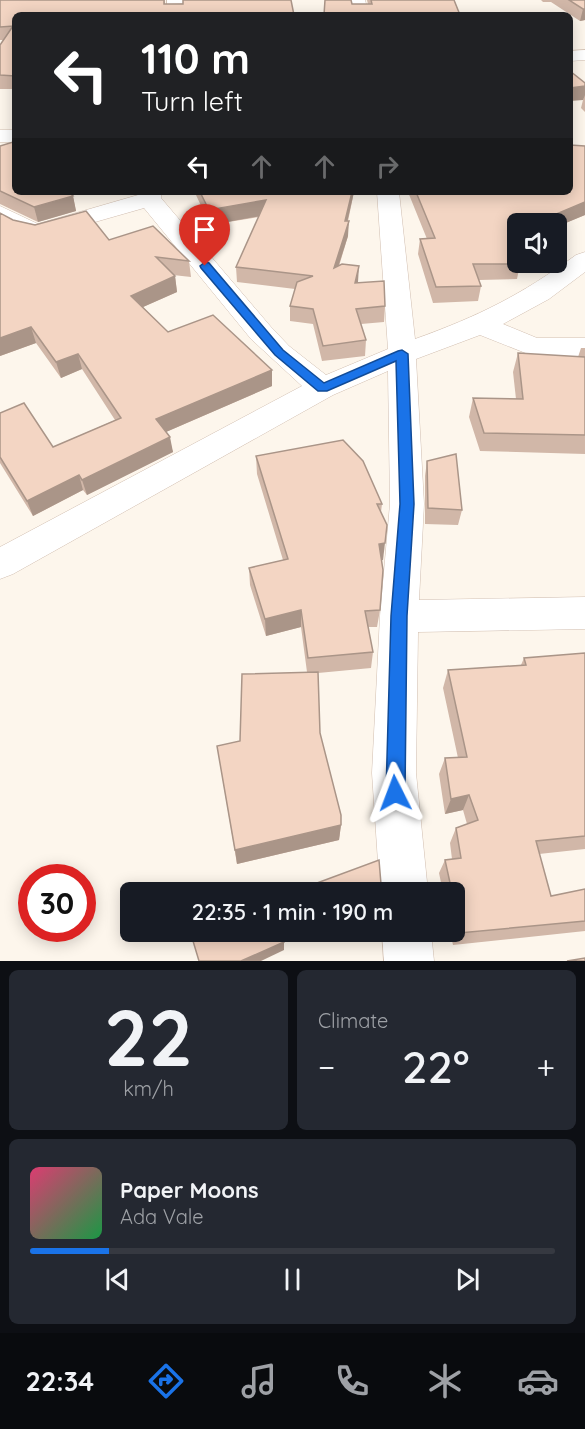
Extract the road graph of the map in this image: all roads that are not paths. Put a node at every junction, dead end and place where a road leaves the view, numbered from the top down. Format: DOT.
graph roads {
  1 [pos="149,195"];
  2 [pos="388,195"];
  3 [pos="0,213"];
  4 [pos="585,260"];
  5 [pos="481,325"];
  6 [pos="585,347"];
  7 [pos="402,354"];
  8 [pos="323,388"];
  9 [pos="0,564"];
  10 [pos="585,613"];
  11 [pos="399,616"];
  12 [pos="403,882"];
  13 [pos="408,942"];
  14 [pos="409,961"];
  1 -- 3 [label="street"];
  1 -- 8 [label="street"];
  2 -- 7 [label="street"];
  4 -- 5 [label="street"];
  5 -- 6 [label="street"];
  5 -- 7 [label="street"];
  7 -- 8 [label="street"];
  7 -- 11 [label="street"];
  8 -- 9 [label="street"];
  10 -- 11 [label="street"];
  11 -- 12 [label="street"];
  13 -- 14 [label="street"];
}
